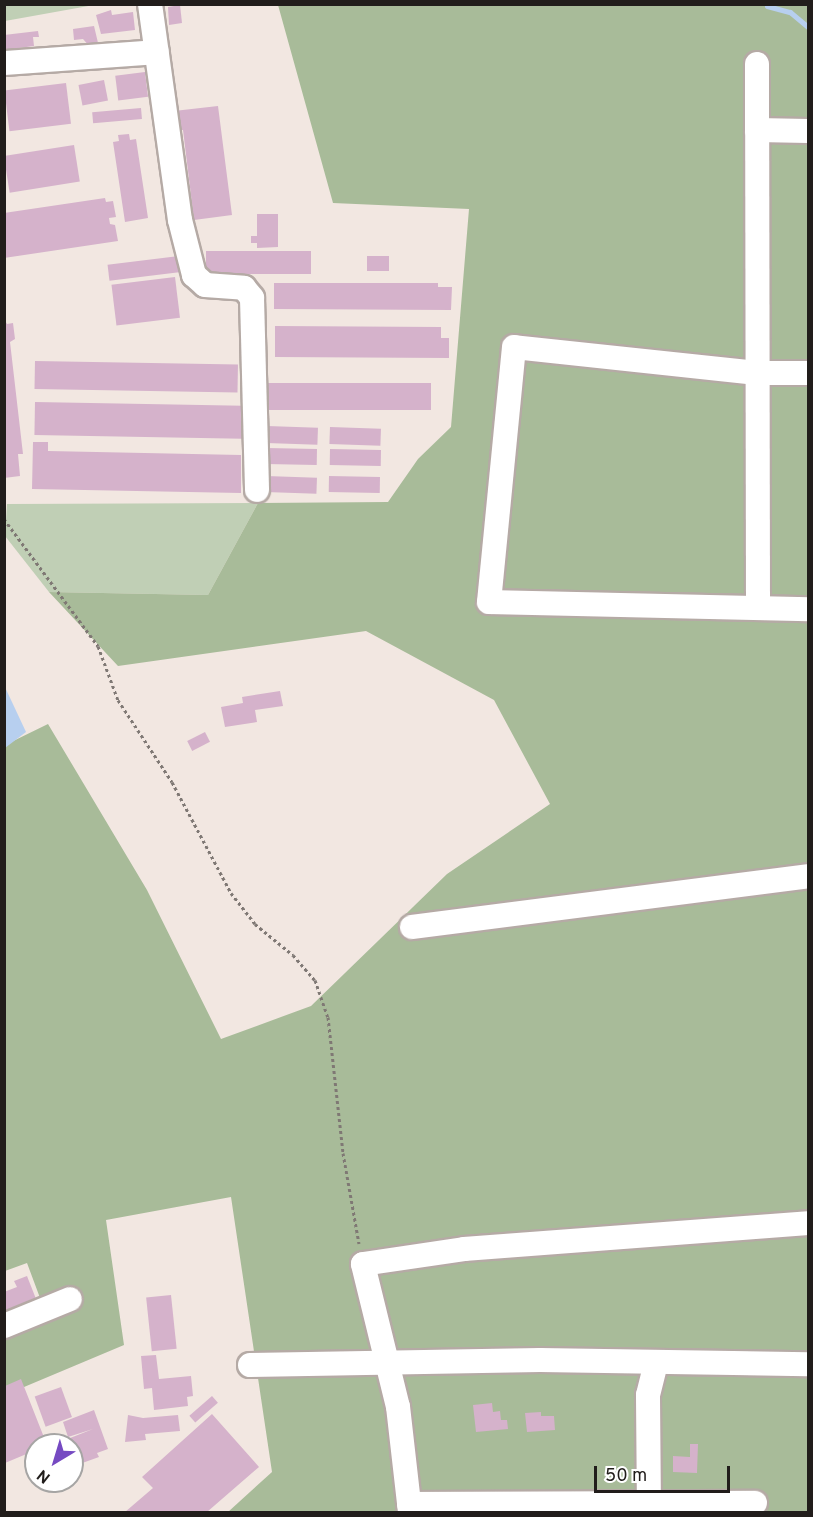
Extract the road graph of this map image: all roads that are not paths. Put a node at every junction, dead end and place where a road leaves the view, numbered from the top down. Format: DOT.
graph roads {
  1 [pos="150,4"];
  2 [pos="157,52"];
  3 [pos="4,63"];
  4 [pos="757,64"];
  5 [pos="757,130"];
  6 [pos="808,131"];
  7 [pos="757,373"];
  8 [pos="808,373"];
  9 [pos="257,490"];
  10 [pos="758,606"];
  11 [pos="808,609"];
  12 [pos="808,876"];
  13 [pos="411,927"];
  14 [pos="808,1223"];
  15 [pos="70,1299"];
  16 [pos="4,1326"];
  17 [pos="387,1361"];
  18 [pos="656,1363"];
  19 [pos="808,1364"];
  20 [pos="250,1365"];
  21 [pos="754,1503"];
  22 [pos="409,1508"];
  23 [pos="649,1508"];
  1 -- 2 [label="lane"];
  2 -- 3 [label="lane"];
  2 -- 9 [label="lane"];
  4 -- 5 [label="lane"];
  5 -- 6 [label="lane"];
  5 -- 7 [label="lane"];
  7 -- 8 [label="lane"];
  7 -- 10 [label="lane"];
  7 -- 10 [label="lane"];
  10 -- 11 [label="lane"];
  12 -- 13 [label="lane"];
  14 -- 17 [label="lane"];
  15 -- 16 [label="lane"];
  17 -- 18 [label="lane"];
  17 -- 20 [label="lane"];
  17 -- 22 [label="lane"];
  18 -- 19 [label="lane"];
  18 -- 23 [label="lane"];
  21 -- 23 [label="lane"];
  22 -- 23 [label="lane"];
}
